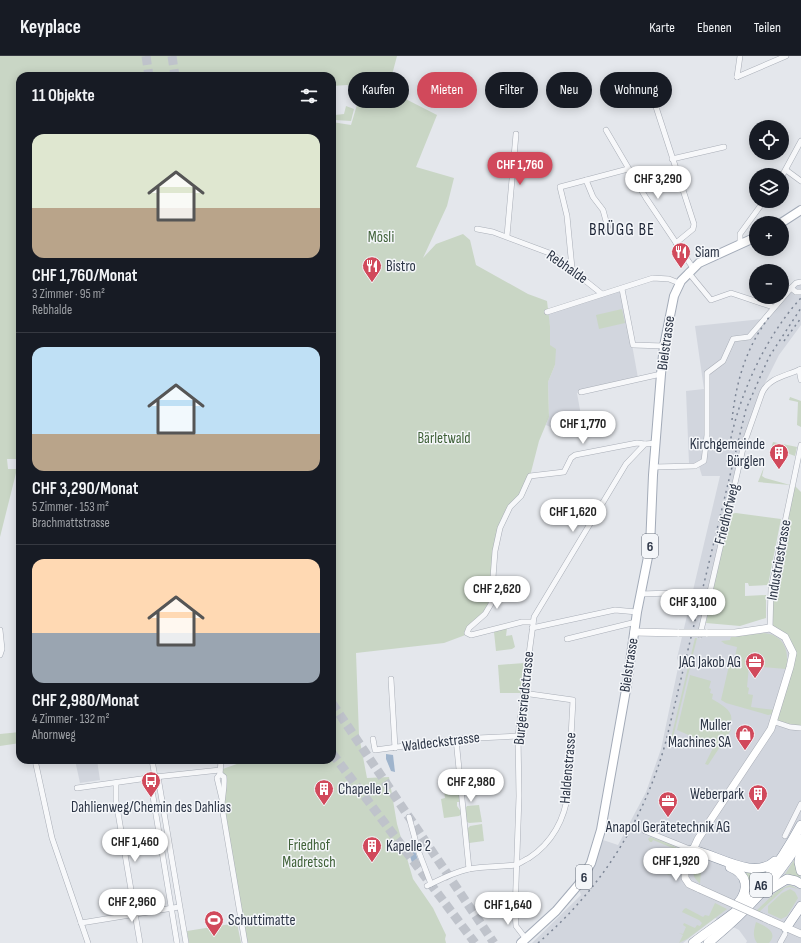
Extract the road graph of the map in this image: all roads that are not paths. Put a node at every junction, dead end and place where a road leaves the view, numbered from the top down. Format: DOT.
graph roads {
  1 [pos="740,56"];
  2 [pos="786,56"];
  3 [pos="656,108"];
  4 [pos="606,130"];
  5 [pos="516,134"];
  6 [pos="801,141"];
  7 [pos="724,147"];
  8 [pos="672,159"];
  9 [pos="787,168"];
  10 [pos="628,169"];
  11 [pos="789,172"];
  12 [pos="586,180"];
  13 [pos="801,181"];
  14 [pos="759,208"];
  15 [pos="801,210"];
  16 [pos="789,218"];
  17 [pos="477,229"];
  18 [pos="609,232"];
  19 [pos="506,236"];
  20 [pos="749,240"];
  21 [pos="676,243"];
  22 [pos="740,244"];
  23 [pos="572,268"];
  24 [pos="691,270"];
  25 [pos="801,282"];
  26 [pos="679,284"];
  27 [pos="791,288"];
  28 [pos="622,289"];
  29 [pos="801,292"];
  30 [pos="602,294"];
  31 [pos="773,308"];
  32 [pos="547,312"];
  33 [pos="664,346"];
  34 [pos="800,370"];
  35 [pos="661,374"];
  36 [pos="801,380"];
  37 [pos="581,392"];
  38 [pos="656,443"];
  39 [pos="645,444"];
  40 [pos="801,445"];
  41 [pos="654,467"];
  42 [pos="641,594"];
  43 [pos="668,610"];
  44 [pos="637,612"];
  45 [pos="636,622"];
  46 [pos="532,625"];
  47 [pos="770,628"];
  48 [pos="0,630"];
  49 [pos="634,632"];
  50 [pos="703,634"];
  51 [pos="567,639"];
  52 [pos="0,655"];
  53 [pos="391,679"];
  54 [pos="523,693"];
  55 [pos="775,722"];
  56 [pos="801,728"];
  57 [pos="518,736"];
  58 [pos="374,739"];
  59 [pos="456,739"];
  60 [pos="395,748"];
  61 [pos="36,764"];
  62 [pos="152,764"];
  63 [pos="221,764"];
  64 [pos="220,772"];
  65 [pos="154,777"];
  66 [pos="116,783"];
  67 [pos="77,788"];
  68 [pos="801,804"];
  69 [pos="409,817"];
  70 [pos="801,825"];
  71 [pos="645,831"];
  72 [pos="785,836"];
  73 [pos="801,839"];
  74 [pos="789,846"];
  75 [pos="801,848"];
  76 [pos="692,850"];
  77 [pos="517,865"];
  78 [pos="469,869"];
  79 [pos="801,871"];
  80 [pos="801,884"];
  81 [pos="751,905"];
  82 [pos="180,907"];
  83 [pos="171,908"];
  84 [pos="800,910"];
  85 [pos="135,914"];
  86 [pos="726,918"];
  87 [pos="81,923"];
  88 [pos="787,931"];
  89 [pos="801,934"];
  90 [pos="524,941"];
  91 [pos="88,943"];
  92 [pos="140,943"];
  93 [pos="177,943"];
  94 [pos="186,943"];
  95 [pos="245,943"];
  96 [pos="693,943"];
  97 [pos="708,943"];
  98 [pos="780,943"];
  1 -- 2 [label="street"];
  3 -- 8 [label="street"];
  4 -- 10 [label="street"];
  5 -- 19 [label="street"];
  6 -- 9 [label="street"];
  7 -- 8 [label="street"];
  8 -- 21 [label="street"];
  10 -- 12 [label="street"];
  10 -- 21 [label="street"];
  11 -- 13 [label="street"];
  12 -- 18 [label="street"];
  12 -- 23 [label="street"];
  14 -- 22 [label="street"];
  15 -- 16 [label="main road"];
  17 -- 19 [label="street, Rebhalde"];
  19 -- 23 [label="street, Rebhalde"];
  20 -- 22 [label="main road, Bielstrasse / 6"];
  21 -- 24 [label="street"];
  22 -- 24 [label="main road, Bielstrasse / 6"];
  23 -- 30 [label="street, Rebhalde"];
  24 -- 26 [label="main road, Bielstrasse / 6"];
  24 -- 31 [label="street"];
  25 -- 27 [label="street"];
  26 -- 28 [label="street"];
  26 -- 33 [label="main road, Bielstrasse / 6"];
  27 -- 29 [label="street"];
  27 -- 31 [label="street"];
  28 -- 30 [label="street"];
  28 -- 33 [label="street"];
  30 -- 32 [label="street"];
  31 -- 41 [label="street"];
  33 -- 35 [label="main road, Bielstrasse / 6"];
  34 -- 36 [label="street"];
  34 -- 50 [label="street, Friedhofweg"];
  35 -- 37 [label="street"];
  35 -- 38 [label="main road, Bielstrasse / 6"];
  38 -- 39 [label="street"];
  38 -- 41 [label="main road, Bielstrasse / 6"];
  39 -- 46 [label="street, Burgersriedstrasse"];
  39 -- 46 [label="street"];
  40 -- 47 [label="street, Industriestrasse"];
  41 -- 42 [label="main road, Bielstrasse / 6"];
  42 -- 43 [label="street"];
  42 -- 44 [label="main road, Bielstrasse / 6"];
  44 -- 45 [label="main road, Bielstrasse / 6"];
  44 -- 46 [label="street"];
  45 -- 49 [label="main road, Bielstrasse / 6"];
  45 -- 51 [label="street"];
  46 -- 54 [label="street, Burgersriedstrasse"];
  47 -- 50 [label="main road"];
  47 -- 55 [label="main road"];
  48 -- 52 [label="street"];
  49 -- 50 [label="main road, bridge"];
  49 -- 90 [label="main road, Bielstrasse / 6"];
  53 -- 60 [label="street"];
  54 -- 57 [label="street, Burgersriedstrasse"];
  54 -- 77 [label="street, Haldenstrasse"];
  55 -- 56 [label="street"];
  55 -- 76 [label="main road"];
  57 -- 59 [label="street, Waldeckstrasse"];
  57 -- 77 [label="street, Burgersriedstrasse"];
  58 -- 60 [label="street, Waldeckstrasse"];
  59 -- 60 [label="street, Waldeckstrasse"];
  59 -- 78 [label="street"];
  61 -- 87 [label="street"];
  62 -- 65 [label="street"];
  63 -- 64 [label="street"];
  64 -- 65 [label="street"];
  64 -- 95 [label="street"];
  65 -- 66 [label="street"];
  65 -- 82 [label="street"];
  65 -- 83 [label="street"];
  66 -- 67 [label="street"];
  66 -- 85 [label="street"];
  68 -- 72 [label="street"];
  69 -- 78 [label="street, Haldenstrasse"];
  70 -- 74 [label="highway, A6"];
  71 -- 76 [label="street"];
  73 -- 81 [label="highway, A6"];
  74 -- 76 [label="highway"];
  74 -- 86 [label="highway, A6"];
  75 -- 79 [label="highway"];
  76 -- 86 [label="highway"];
  76 -- 88 [label="main road, bridge"];
  77 -- 78 [label="street, Haldenstrasse"];
  77 -- 90 [label="street, Burgersriedstrasse"];
  80 -- 81 [label="highway"];
  81 -- 97 [label="highway, A6"];
  82 -- 83 [label="street"];
  82 -- 94 [label="street"];
  83 -- 85 [label="street"];
  83 -- 93 [label="street"];
  84 -- 88 [label="highway"];
  85 -- 87 [label="street"];
  85 -- 92 [label="street"];
  86 -- 96 [label="highway, A6"];
  87 -- 91 [label="street"];
  88 -- 89 [label="main road"];
  88 -- 98 [label="street"];
}
